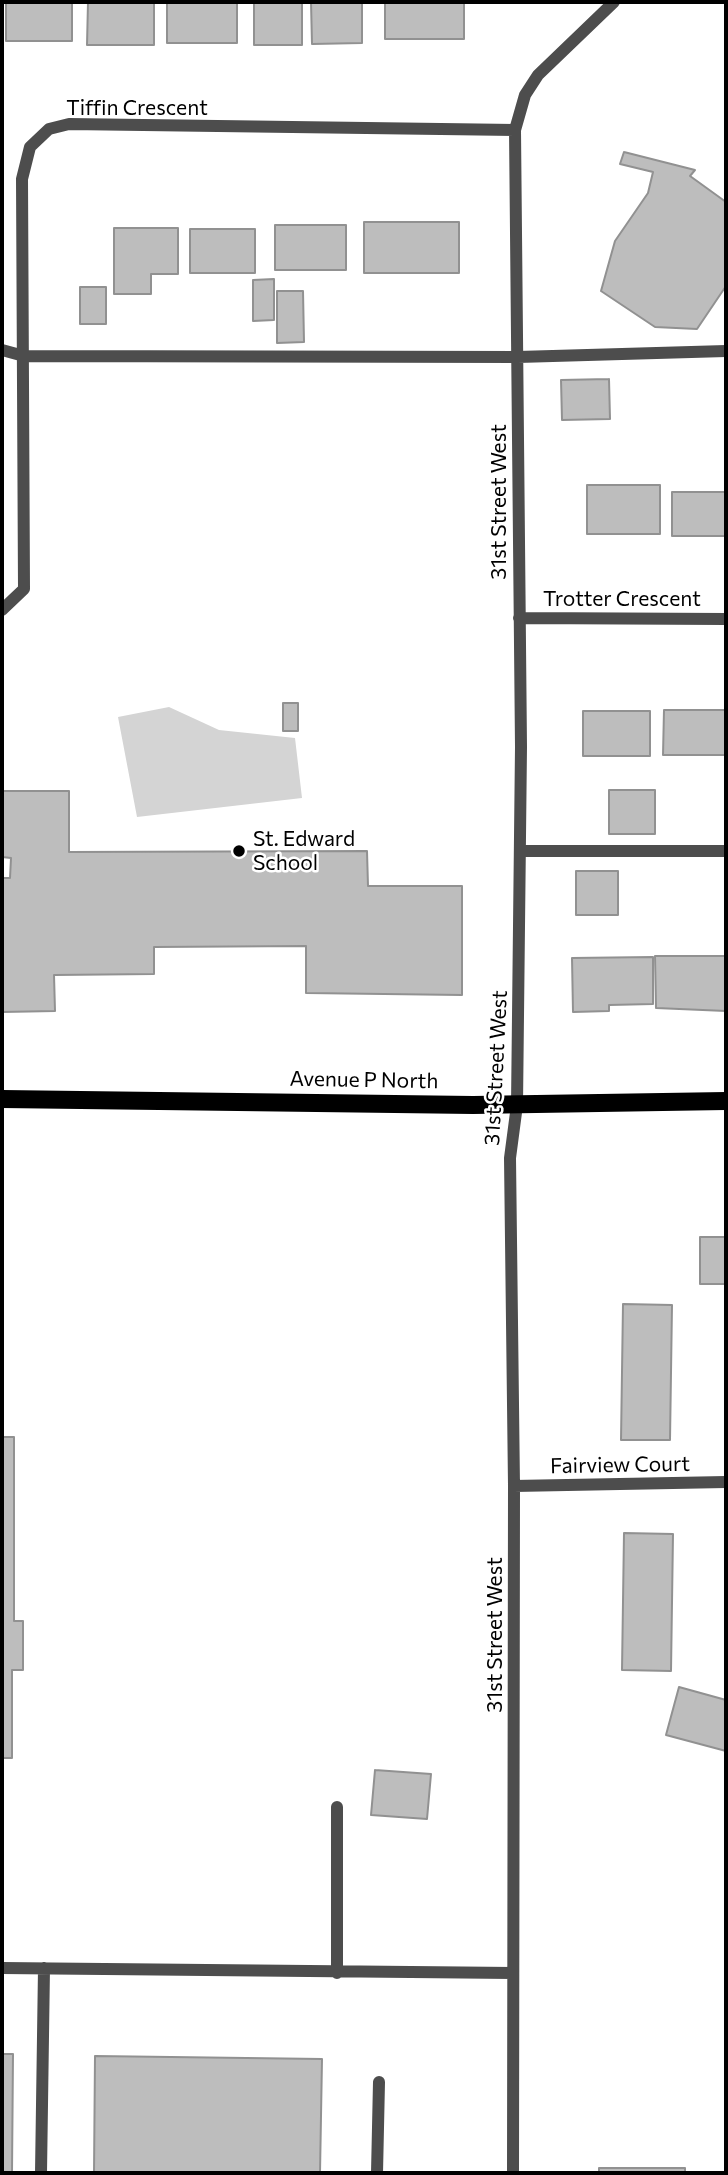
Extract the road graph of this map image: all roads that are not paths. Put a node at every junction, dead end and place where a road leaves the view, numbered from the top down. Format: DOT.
graph roads {
  1 [pos="614,2"];
  2 [pos="515,130"];
  3 [pos="2,350"];
  4 [pos="726,351"];
  5 [pos="24,356"];
  6 [pos="518,357"];
  7 [pos="2,610"];
  8 [pos="519,618"];
  9 [pos="726,619"];
  10 [pos="520,851"];
  11 [pos="726,851"];
  12 [pos="2,1099"];
  13 [pos="726,1101"];
  14 [pos="517,1105"];
  15 [pos="726,1482"];
  16 [pos="514,1486"];
  17 [pos="337,1807"];
  18 [pos="2,1968"];
  19 [pos="44,1968"];
  20 [pos="337,1973"];
  21 [pos="513,1973"];
  22 [pos="379,2082"];
  23 [pos="41,2173"];
  24 [pos="376,2173"];
  25 [pos="513,2173"];
  1 -- 2 [label="street, 31st Street West"];
  2 -- 5 [label="street, Tiffin Crescent"];
  2 -- 6 [label="street, 31st Street West"];
  3 -- 5 [label="street"];
  4 -- 6 [label="street"];
  5 -- 6 [label="street"];
  5 -- 7 [label="street, Tiffin Crescent"];
  6 -- 8 [label="street, 31st Street West"];
  8 -- 9 [label="street, Trotter Crescent"];
  8 -- 10 [label="street, 31st Street West"];
  10 -- 11 [label="street"];
  10 -- 14 [label="street, 31st Street West"];
  12 -- 14 [label="main road, Avenue P North"];
  13 -- 14 [label="main road, Avenue P North"];
  14 -- 16 [label="street, 31st Street West"];
  15 -- 16 [label="street, Fairview Court"];
  16 -- 21 [label="street, 31st Street West"];
  17 -- 20 [label="street"];
  18 -- 19 [label="street"];
  19 -- 20 [label="street"];
  19 -- 23 [label="street"];
  20 -- 21 [label="street"];
  21 -- 25 [label="street, 31st Street West"];
  22 -- 24 [label="street"];
}
